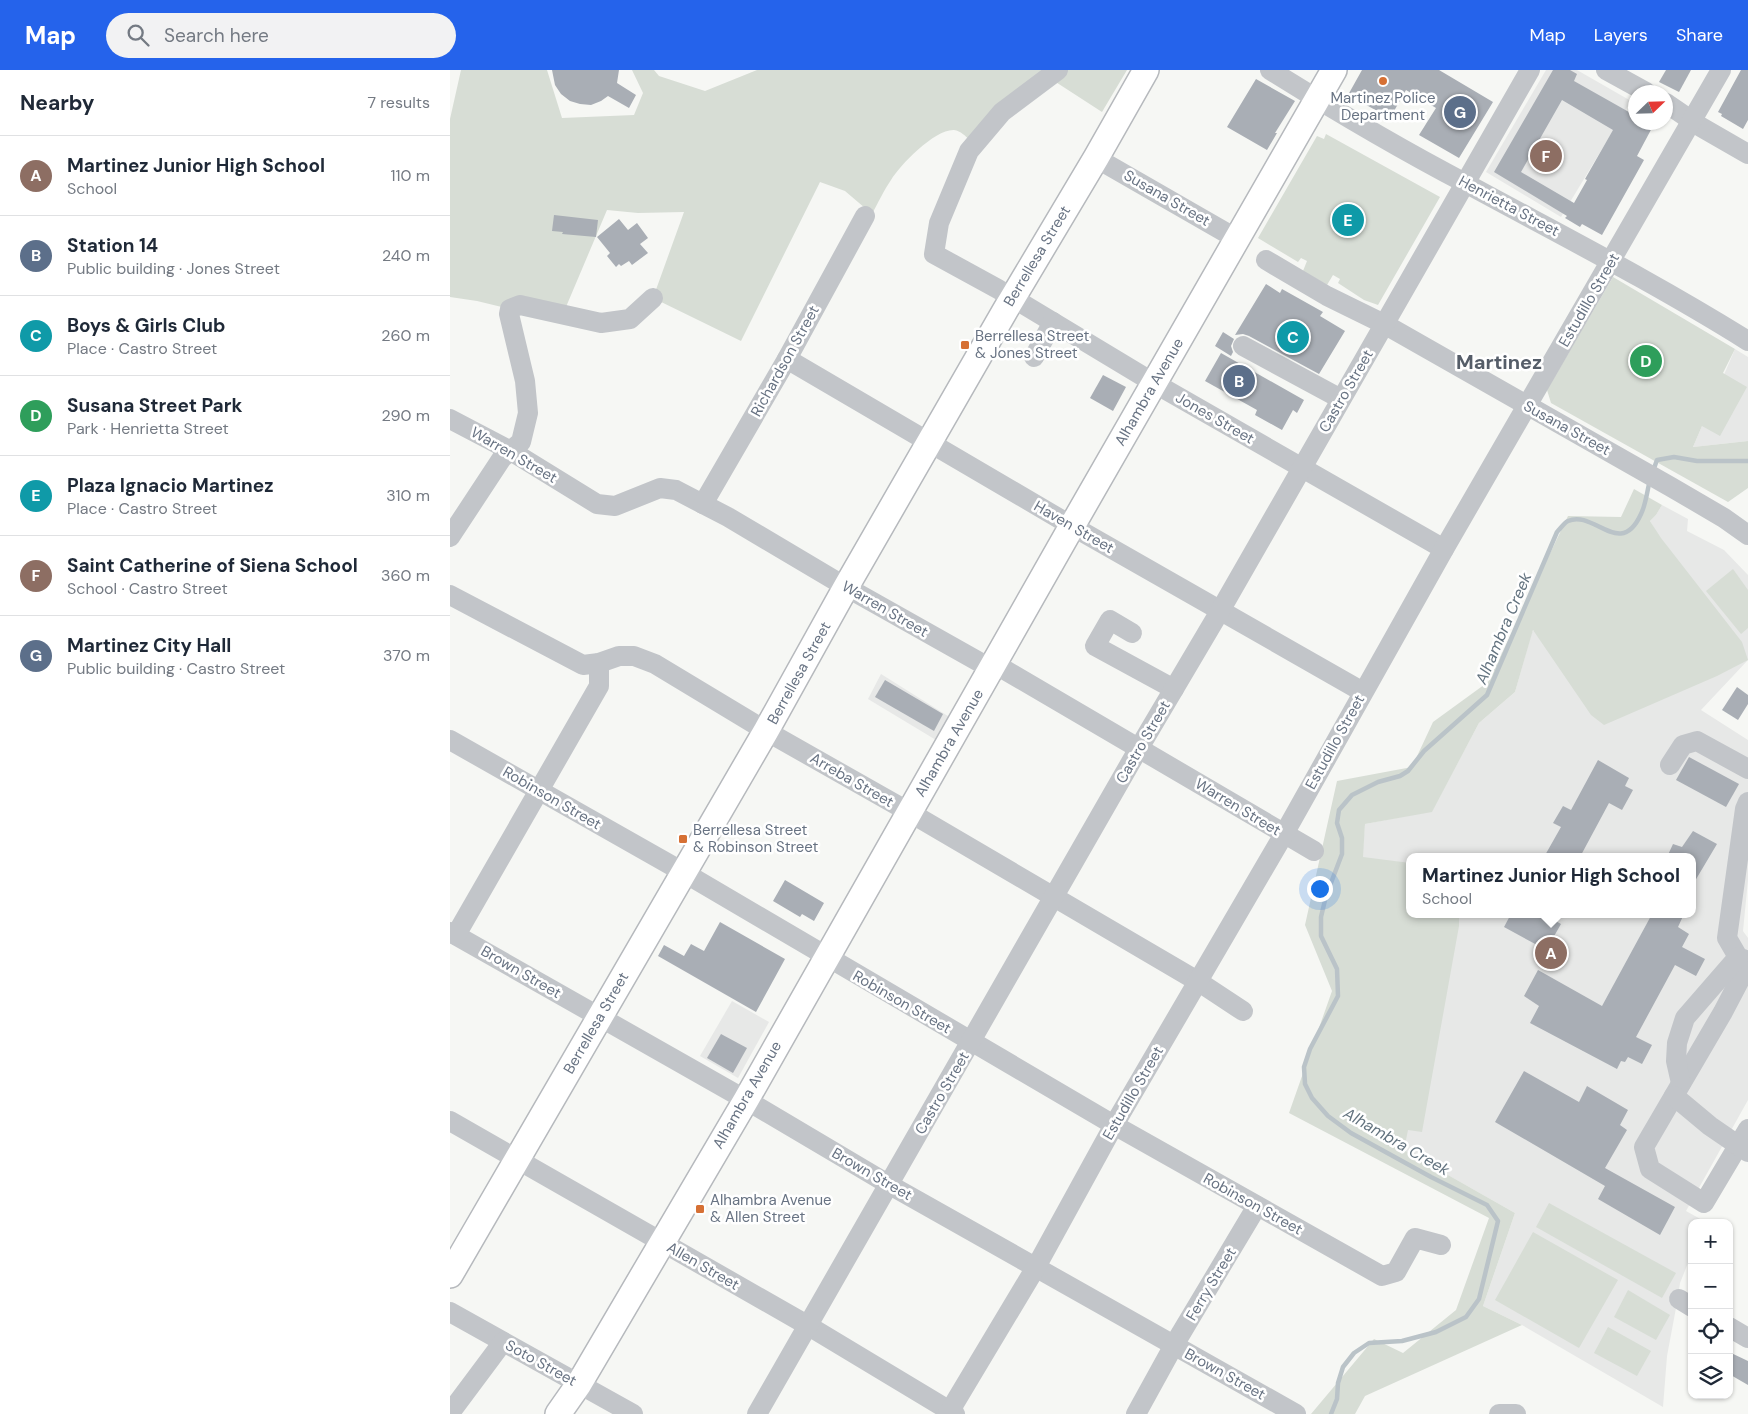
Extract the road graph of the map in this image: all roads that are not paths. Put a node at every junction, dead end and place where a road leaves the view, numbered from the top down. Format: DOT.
graph roads {
  1 [pos="1058,70"];
  2 [pos="1146,70"];
  3 [pos="1270,70"];
  4 [pos="1334,70"];
  5 [pos="1530,70"];
  6 [pos="1606,70"];
  7 [pos="1721,70"];
  8 [pos="1633,85"];
  9 [pos="1317,99"];
  10 [pos="1673,108"];
  11 [pos="1692,120"];
  12 [pos="1748,154"];
  13 [pos="1096,158"];
  14 [pos="1465,183"];
  15 [pos="865,216"];
  16 [pos="1237,239"];
  17 [pos="1266,260"];
  18 [pos="1610,261"];
  19 [pos="653,298"];
  20 [pos="1012,298"];
  21 [pos="1053,322"];
  22 [pos="1384,324"];
  23 [pos="1748,341"];
  24 [pos="1243,346"];
  25 [pos="1034,357"];
  26 [pos="787,359"];
  27 [pos="1154,383"];
  28 [pos="1341,399"];
  29 [pos="1528,406"];
  30 [pos="450,419"];
  31 [pos="929,443"];
  32 [pos="511,451"];
  33 [pos="1302,468"];
  34 [pos="703,504"];
  35 [pos="1072,526"];
  36 [pos="1748,535"];
  37 [pos="450,537"];
  38 [pos="1444,549"];
  39 [pos="846,587"];
  40 [pos="450,595"];
  41 [pos="1220,611"];
  42 [pos="1132,633"];
  43 [pos="599,663"];
  44 [pos="992,667"];
  45 [pos="1174,688"];
  46 [pos="1363,692"];
  47 [pos="766,731"];
  48 [pos="450,740"];
  49 [pos="1139,748"];
  50 [pos="1670,765"];
  51 [pos="1748,769"];
  52 [pos="540,791"];
  53 [pos="1748,802"];
  54 [pos="909,812"];
  55 [pos="1284,834"];
  56 [pos="1314,852"];
  57 [pos="683,872"];
  58 [pos="1054,897"];
  59 [pos="453,933"];
  60 [pos="828,958"];
  61 [pos="1745,961"];
  62 [pos="1199,982"];
  63 [pos="1243,1010"];
  64 [pos="599,1017"];
  65 [pos="972,1042"];
  66 [pos="1678,1089"];
  67 [pos="746,1100"];
  68 [pos="450,1121"];
  69 [pos="1114,1125"];
  70 [pos="1748,1129"];
  71 [pos="1742,1149"];
  72 [pos="517,1161"];
  73 [pos="888,1184"];
  74 [pos="1257,1206"];
  75 [pos="662,1242"];
  76 [pos="1441,1245"];
  77 [pos="1036,1268"];
  78 [pos="450,1275"];
  79 [pos="450,1312"];
  80 [pos="807,1325"];
  81 [pos="1733,1329"];
  82 [pos="1748,1338"];
  83 [pos="503,1342"];
  84 [pos="1174,1346"];
  85 [pos="579,1384"];
  86 [pos="450,1412"];
  87 [pos="951,1413"];
  88 [pos="558,1414"];
  89 [pos="633,1414"];
  90 [pos="757,1414"];
  91 [pos="1136,1414"];
  92 [pos="1296,1414"];
  93 [pos="1499,1414"];
  94 [pos="1516,1414"];
  1 -- 20 [label="street, Jones Street"];
  2 -- 13 [label="main road, Berrellesa Street"];
  3 -- 9 [label="street, Henrietta Street"];
  4 -- 9 [label="main road, Alhambra Avenue"];
  5 -- 14 [label="street, Castro Street"];
  6 -- 8 [label="street"];
  7 -- 11 [label="street, Estudillo Street"];
  9 -- 14 [label="street, Henrietta Street"];
  9 -- 16 [label="main road, Alhambra Avenue"];
  10 -- 11 [label="street"];
  11 -- 12 [label="street"];
  11 -- 18 [label="street, Estudillo Street"];
  13 -- 16 [label="street, Susana Street"];
  13 -- 20 [label="main road, Berrellesa Street"];
  14 -- 18 [label="street, Henrietta Street"];
  14 -- 22 [label="street, Castro Street"];
  15 -- 26 [label="street, Richardson Street"];
  16 -- 27 [label="main road, Alhambra Avenue"];
  17 -- 22 [label="street, Susana Street"];
  18 -- 23 [label="street, Henrietta Street"];
  18 -- 29 [label="street, Estudillo Street"];
  19 -- 32 [label="street"];
  20 -- 21 [label="street, Jones Street"];
  20 -- 31 [label="main road, Berrellesa Street"];
  21 -- 25 [label="street"];
  21 -- 27 [label="street, Jones Street"];
  22 -- 28 [label="street, Castro Street"];
  22 -- 29 [label="street, Susana Street"];
  24 -- 28 [label="street"];
  26 -- 31 [label="street, Haven Street"];
  26 -- 34 [label="street, Richardson Street"];
  27 -- 33 [label="street, Jones Street"];
  27 -- 35 [label="main road, Alhambra Avenue"];
  28 -- 33 [label="street, Castro Street"];
  29 -- 36 [label="street, Susana Street"];
  29 -- 38 [label="street, Estudillo Street"];
  30 -- 32 [label="street, Warren Street"];
  31 -- 35 [label="street, Haven Street"];
  31 -- 39 [label="main road, Berrellesa Street"];
  32 -- 34 [label="street, Warren Street"];
  32 -- 37 [label="street"];
  33 -- 38 [label="street, Jones Street"];
  33 -- 41 [label="street, Castro Street"];
  34 -- 39 [label="street, Warren Street"];
  35 -- 41 [label="street, Haven Street"];
  35 -- 44 [label="main road, Alhambra Avenue"];
  38 -- 46 [label="street, Estudillo Street"];
  39 -- 44 [label="street, Warren Street"];
  39 -- 47 [label="main road, Berrellesa Street"];
  40 -- 43 [label="street, Arreba Street"];
  41 -- 45 [label="street, Castro Street"];
  41 -- 46 [label="street, Haven Street"];
  42 -- 45 [label="street"];
  43 -- 47 [label="street, Arreba Street"];
  43 -- 52 [label="street"];
  44 -- 49 [label="street, Warren Street"];
  44 -- 54 [label="main road, Alhambra Avenue"];
  45 -- 49 [label="street, Castro Street"];
  46 -- 55 [label="street, Estudillo Street"];
  47 -- 54 [label="street, Arreba Street"];
  47 -- 57 [label="main road, Berrellesa Street"];
  48 -- 52 [label="street, Robinson Street"];
  49 -- 55 [label="street, Warren Street"];
  49 -- 58 [label="street, Castro Street"];
  50 -- 51 [label="street"];
  52 -- 57 [label="street, Robinson Street"];
  52 -- 59 [label="street"];
  53 -- 61 [label="street"];
  54 -- 58 [label="street, Arreba Street"];
  54 -- 60 [label="main road, Alhambra Avenue"];
  55 -- 56 [label="street, Warren Street"];
  55 -- 62 [label="street, Estudillo Street"];
  57 -- 60 [label="street, Robinson Street"];
  57 -- 64 [label="main road, Berrellesa Street"];
  58 -- 62 [label="street, Arreba Street"];
  58 -- 65 [label="street, Castro Street"];
  59 -- 64 [label="street, Brown Street"];
  60 -- 65 [label="street, Robinson Street"];
  60 -- 67 [label="main road, Alhambra Avenue"];
  61 -- 66 [label="street"];
  61 -- 66 [label="street"];
  62 -- 63 [label="street, Arreba Street"];
  62 -- 69 [label="street, Estudillo Street"];
  64 -- 67 [label="street, Brown Street"];
  64 -- 72 [label="main road, Berrellesa Street"];
  65 -- 69 [label="street, Robinson Street"];
  65 -- 73 [label="street, Castro Street"];
  66 -- 71 [label="street"];
  66 -- 71 [label="street"];
  67 -- 73 [label="street, Brown Street"];
  67 -- 75 [label="main road, Alhambra Avenue"];
  68 -- 72 [label="street, Allen Street"];
  69 -- 74 [label="street, Robinson Street"];
  69 -- 77 [label="street, Estudillo Street"];
  70 -- 71 [label="street"];
  72 -- 75 [label="street, Allen Street"];
  72 -- 78 [label="main road, Berrellesa Street"];
  73 -- 77 [label="street, Brown Street"];
  73 -- 80 [label="street, Castro Street"];
  74 -- 76 [label="street, Robinson Street"];
  74 -- 84 [label="street, Ferry Street"];
  75 -- 80 [label="street, Allen Street"];
  75 -- 85 [label="main road, Alhambra Avenue"];
  77 -- 84 [label="street, Brown Street"];
  77 -- 87 [label="street, Estudillo Street"];
  79 -- 83 [label="street, Soto Street"];
  80 -- 87 [label="street, Allen Street"];
  80 -- 90 [label="street, Castro Street"];
  81 -- 82 [label="street"];
  83 -- 85 [label="street, Soto Street"];
  83 -- 86 [label="street"];
  84 -- 91 [label="street, Ferry Street"];
  84 -- 92 [label="street, Brown Street"];
  85 -- 88 [label="main road, Alhambra Avenue"];
  85 -- 89 [label="street, Soto Street"];
  93 -- 94 [label="street"];
}
